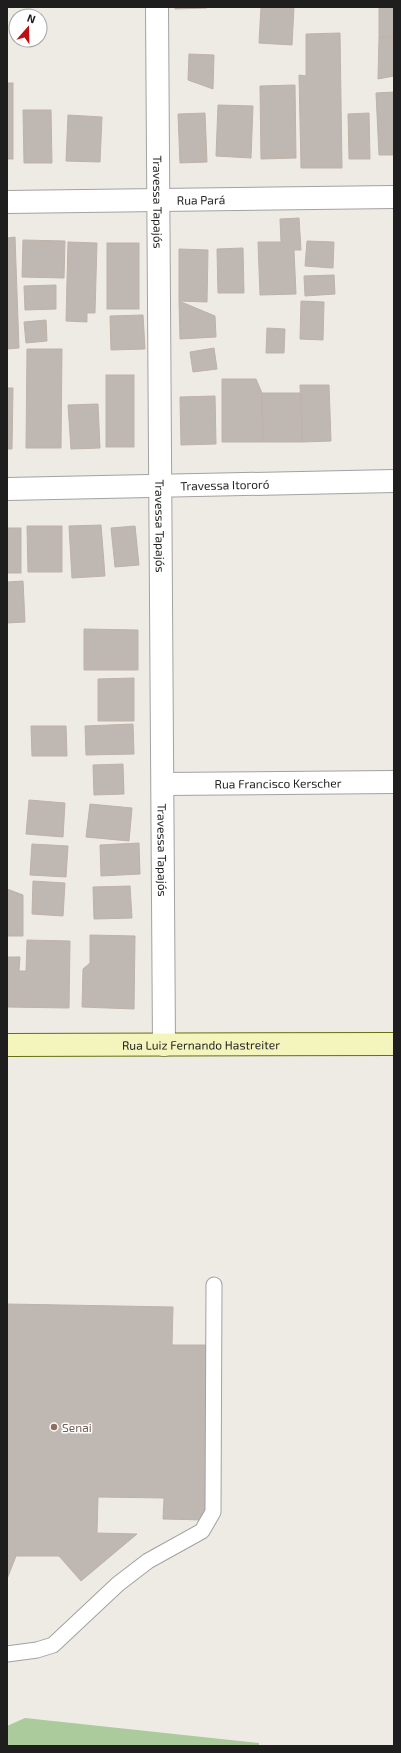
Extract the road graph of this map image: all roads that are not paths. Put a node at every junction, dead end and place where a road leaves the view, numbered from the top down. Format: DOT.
graph roads {
  1 [pos="157,7"];
  2 [pos="394,197"];
  3 [pos="158,200"];
  4 [pos="7,202"];
  5 [pos="394,481"];
  6 [pos="160,486"];
  7 [pos="7,489"];
  8 [pos="394,782"];
  9 [pos="162,784"];
  10 [pos="394,1044"];
  11 [pos="7,1045"];
  12 [pos="164,1045"];
  13 [pos="214,1285"];
  14 [pos="7,1654"];
  1 -- 3 [label="street, Travessa Tapajós"];
  2 -- 3 [label="street, Rua Pará"];
  3 -- 4 [label="street, Rua Pará"];
  3 -- 6 [label="street, Travessa Tapajós"];
  5 -- 6 [label="street, Travessa Itororó"];
  6 -- 7 [label="street, Travessa Itororó"];
  6 -- 9 [label="street, Travessa Tapajós"];
  8 -- 9 [label="street, Rua Francisco Kerscher"];
  9 -- 12 [label="street, Travessa Tapajós"];
  10 -- 12 [label="street, Rua Luiz Fernando Hastreiter"];
  11 -- 12 [label="street, Rua Luiz Fernando Hastreiter"];
  13 -- 14 [label="lane"];
}
